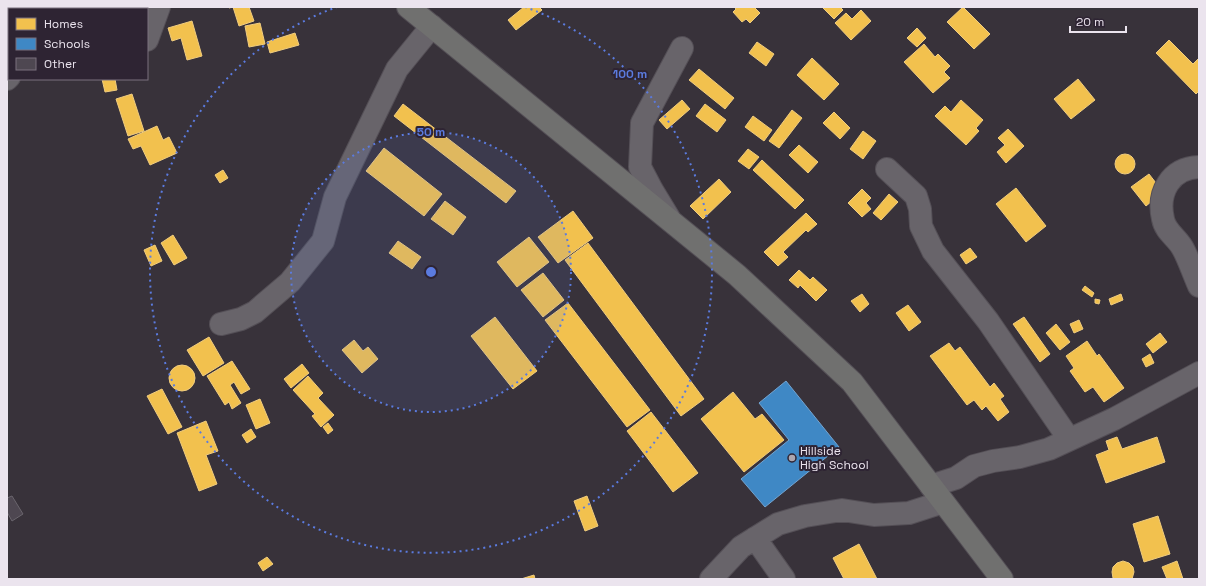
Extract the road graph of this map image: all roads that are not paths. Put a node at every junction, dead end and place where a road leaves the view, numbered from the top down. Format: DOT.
graph roads {
  1 [pos="159,7"];
  2 [pos="408,7"];
  3 [pos="432,26"];
  4 [pos="148,37"];
  5 [pos="682,48"];
  6 [pos="1199,167"];
  7 [pos="887,170"];
  8 [pos="671,221"];
  9 [pos="1199,286"];
  10 [pos="221,324"];
  11 [pos="1199,373"];
  12 [pos="1070,439"];
  13 [pos="937,494"];
  14 [pos="755,538"];
  15 [pos="710,579"];
  16 [pos="784,579"];
  17 [pos="1002,579"];
  1 -- 4 [label="street"];
  2 -- 3 [label="main road"];
  3 -- 8 [label="main road"];
  3 -- 10 [label="street"];
  5 -- 8 [label="street"];
  6 -- 9 [label="street"];
  7 -- 12 [label="street"];
  8 -- 13 [label="main road"];
  11 -- 12 [label="street"];
  12 -- 13 [label="street"];
  13 -- 14 [label="street"];
  13 -- 17 [label="main road"];
  14 -- 15 [label="street"];
  14 -- 16 [label="street"];
}
